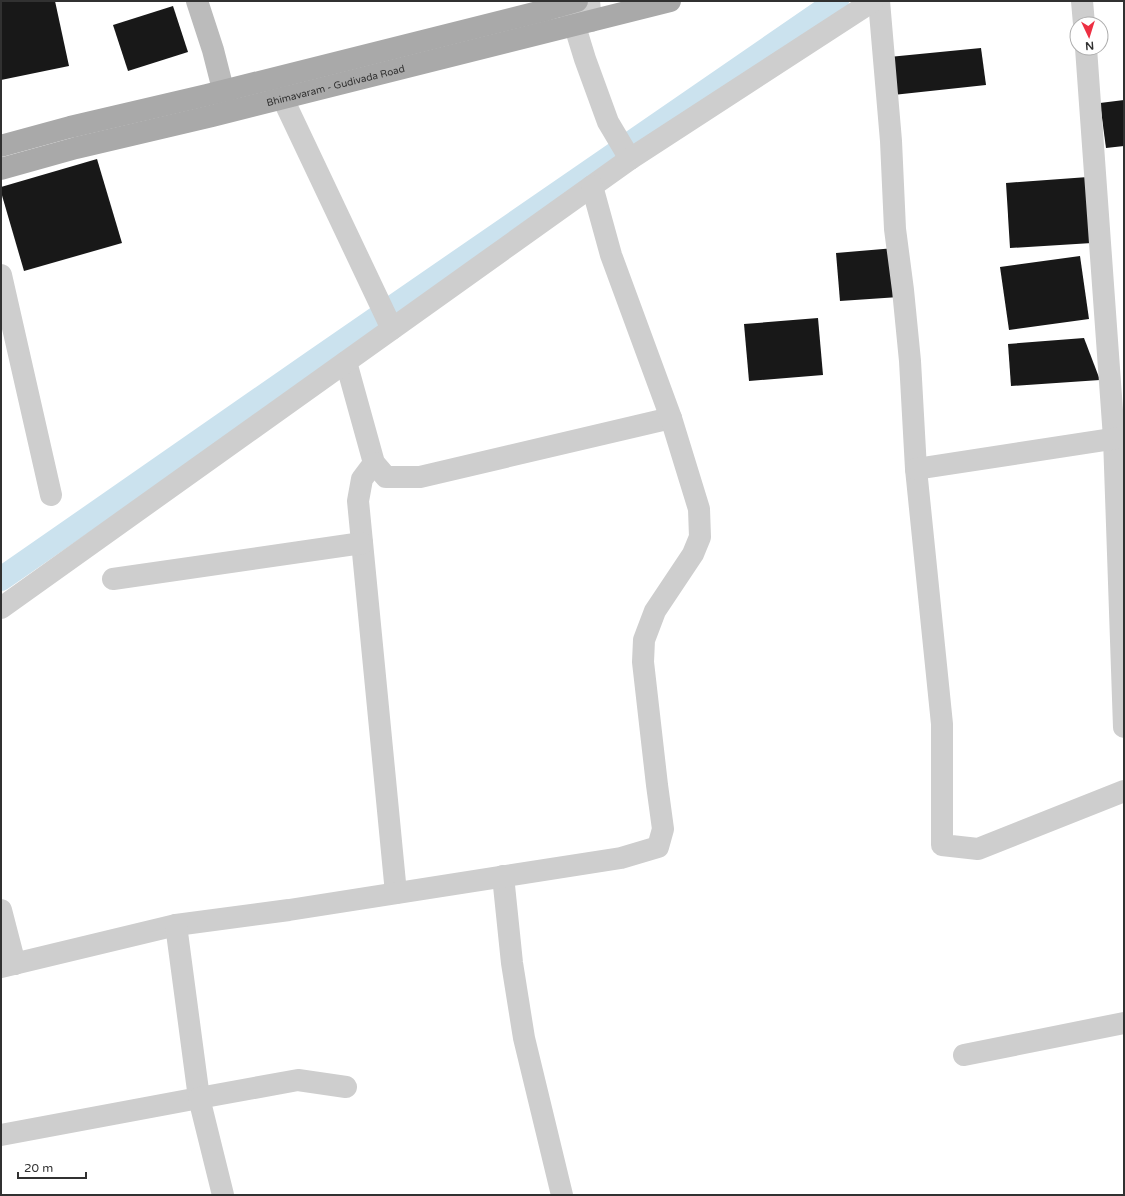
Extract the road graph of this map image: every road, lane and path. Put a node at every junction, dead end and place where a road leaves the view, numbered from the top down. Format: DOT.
graph roads {
  1 [pos="197,1"];
  2 [pos="670,1"];
  3 [pos="873,1"];
  4 [pos="878,1"];
  5 [pos="1082,1"];
  6 [pos="573,2"];
  7 [pos="546,6"];
  8 [pos="585,16"];
  9 [pos="1083,16"];
  10 [pos="1087,56"];
  11 [pos="274,79"];
  12 [pos="224,91"];
  13 [pos="282,99"];
  14 [pos="229,112"];
  15 [pos="1,146"];
  16 [pos="630,159"];
  17 [pos="1,169"];
  18 [pos="592,186"];
  19 [pos="1,275"];
  20 [pos="391,328"];
  21 [pos="346,362"];
  22 [pos="671,418"];
  23 [pos="1119,437"];
  24 [pos="374,463"];
  25 [pos="916,469"];
  26 [pos="51,495"];
  27 [pos="362,543"];
  28 [pos="113,579"];
  29 [pos="1,608"];
  30 [pos="1124,727"];
  31 [pos="1124,792"];
  32 [pos="503,876"];
  33 [pos="396,893"];
  34 [pos="1,910"];
  35 [pos="176,925"];
  36 [pos="8,966"];
  37 [pos="1124,1023"];
  38 [pos="964,1055"];
  39 [pos="346,1087"];
  40 [pos="199,1098"];
  41 [pos="1,1135"];
  42 [pos="223,1195"];
  43 [pos="562,1195"];
  1 -- 12 [label="main road"];
  2 -- 8 [label="main road, Bhimavaram - Gudivada Road"];
  3 -- 16 [label="street"];
  4 -- 25 [label="street"];
  5 -- 9 [label="street"];
  6 -- 7 [label="main road"];
  6 -- 8 [label="street"];
  7 -- 11 [label="main road"];
  8 -- 13 [label="main road, Bhimavaram - Gudivada Road"];
  8 -- 16 [label="street"];
  10 -- 23 [label="street"];
  11 -- 12 [label="main road"];
  11 -- 13 [label="street"];
  12 -- 14 [label="main road"];
  12 -- 15 [label="main road"];
  13 -- 14 [label="main road, Bhimavaram - Gudivada Road"];
  13 -- 20 [label="street"];
  14 -- 17 [label="main road, Bhimavaram - Gudivada Road"];
  16 -- 18 [label="street"];
  18 -- 20 [label="street"];
  18 -- 22 [label="street"];
  19 -- 26 [label="street"];
  20 -- 21 [label="street"];
  21 -- 24 [label="street"];
  21 -- 29 [label="street"];
  22 -- 24 [label="street"];
  22 -- 32 [label="street"];
  23 -- 25 [label="street"];
  23 -- 30 [label="street"];
  24 -- 27 [label="street"];
  25 -- 31 [label="street"];
  27 -- 28 [label="street"];
  27 -- 33 [label="street"];
  32 -- 33 [label="street"];
  32 -- 43 [label="street"];
  33 -- 35 [label="street"];
  34 -- 36 [label="street"];
  35 -- 36 [label="street"];
  35 -- 40 [label="street"];
  37 -- 38 [label="street"];
  39 -- 40 [label="street"];
  40 -- 41 [label="street"];
  40 -- 42 [label="street"];
}
